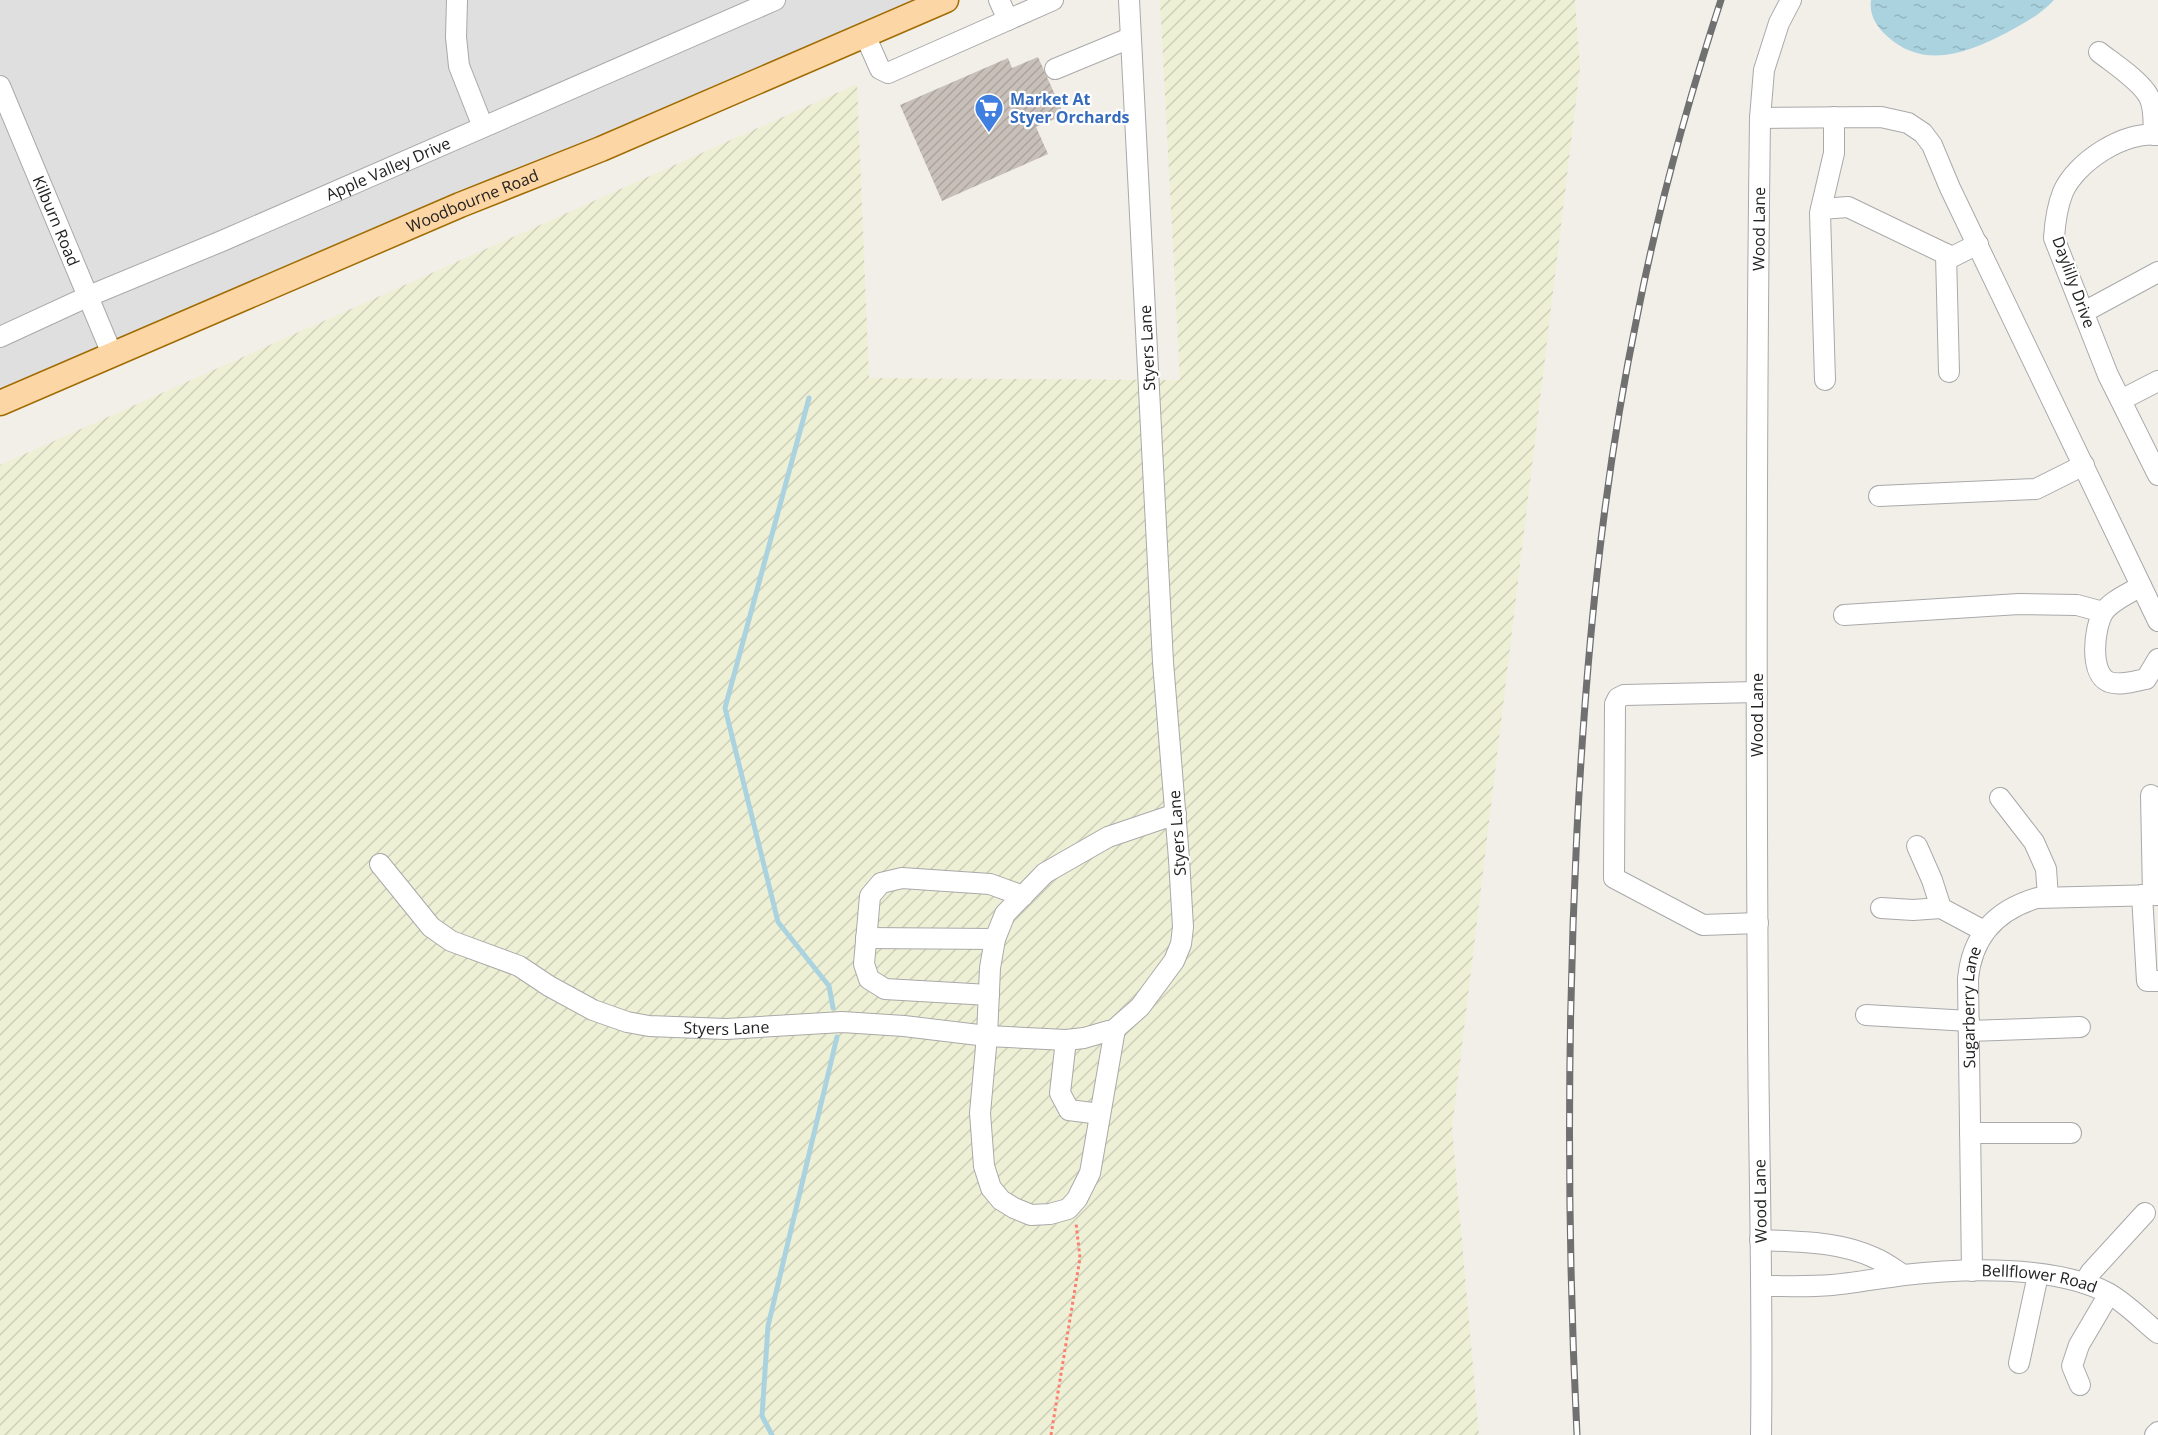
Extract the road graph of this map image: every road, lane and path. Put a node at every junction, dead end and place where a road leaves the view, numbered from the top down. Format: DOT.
graph roads {
  1 [pos="457,0"];
  2 [pos="776,0"];
  3 [pos="946,0"];
  4 [pos="999,0"];
  5 [pos="1053,0"];
  6 [pos="1129,0"];
  7 [pos="1791,0"];
  8 [pos="753,5"];
  9 [pos="1008,20"];
  10 [pos="865,35"];
  11 [pos="1131,38"];
  12 [pos="2099,52"];
  13 [pos="1055,69"];
  14 [pos="0,86"];
  15 [pos="1834,117"];
  16 [pos="1760,118"];
  17 [pos="483,128"];
  18 [pos="2156,135"];
  19 [pos="1821,208"];
  20 [pos="1978,244"];
  21 [pos="1946,254"];
  22 [pos="2158,273"];
  23 [pos="89,296"];
  24 [pos="2084,312"];
  25 [pos="0,337"];
  26 [pos="112,354"];
  27 [pos="1949,372"];
  28 [pos="1825,380"];
  29 [pos="2158,381"];
  30 [pos="2121,400"];
  31 [pos="0,403"];
  32 [pos="2084,465"];
  33 [pos="2158,476"];
  34 [pos="1879,496"];
  35 [pos="2141,586"];
  36 [pos="2103,612"];
  37 [pos="1844,615"];
  38 [pos="2158,621"];
  39 [pos="2158,659"];
  40 [pos="1757,692"];
  41 [pos="2151,795"];
  42 [pos="2000,798"];
  43 [pos="1176,814"];
  44 [pos="1917,846"];
  45 [pos="380,864"];
  46 [pos="2151,895"];
  47 [pos="1023,896"];
  48 [pos="2048,897"];
  49 [pos="1881,908"];
  50 [pos="1941,908"];
  51 [pos="1758,923"];
  52 [pos="1984,931"];
  53 [pos="866,938"];
  54 [pos="995,939"];
  55 [pos="2158,981"];
  56 [pos="989,995"];
  57 [pos="1866,1015"];
  58 [pos="1969,1026"];
  59 [pos="2080,1027"];
  60 [pos="1115,1029"];
  61 [pos="987,1036"];
  62 [pos="1066,1040"];
  63 [pos="1100,1114"];
  64 [pos="1970,1133"];
  65 [pos="2071,1133"];
  66 [pos="1068,1209"];
  67 [pos="2145,1213"];
  68 [pos="1760,1240"];
  69 [pos="1972,1271"];
  70 [pos="1902,1275"];
  71 [pos="2038,1275"];
  72 [pos="2084,1283"];
  73 [pos="1763,1286"];
  74 [pos="2109,1294"];
  75 [pos="2158,1333"];
  76 [pos="2019,1363"];
  77 [pos="2080,1384"];
  78 [pos="2158,1432"];
  79 [pos="1051,1435"];
  80 [pos="1761,1435"];
  81 [pos="2155,1435"];
  1 -- 17 [label="street"];
  2 -- 8 [label="street, Apple Valley Drive"];
  3 -- 10 [label="main road, Woodbourne Road"];
  4 -- 9 [label="street"];
  5 -- 9 [label="street"];
  6 -- 11 [label="street, Styers Lane"];
  7 -- 16 [label="street, Wood Lane"];
  8 -- 17 [label="street, Apple Valley Drive"];
  9 -- 10 [label="street"];
  10 -- 26 [label="main road, Woodbourne Road"];
  11 -- 13 [label="street"];
  11 -- 43 [label="street, Styers Lane"];
  12 -- 18 [label="street"];
  14 -- 23 [label="street, Kilburn Road"];
  15 -- 16 [label="street"];
  15 -- 19 [label="street"];
  15 -- 20 [label="street"];
  16 -- 40 [label="street, Wood Lane"];
  17 -- 23 [label="street, Apple Valley Drive"];
  18 -- 24 [label="street, Daylilly Drive"];
  19 -- 21 [label="street"];
  19 -- 28 [label="street"];
  20 -- 21 [label="street"];
  20 -- 32 [label="street"];
  21 -- 27 [label="street"];
  22 -- 24 [label="street"];
  23 -- 25 [label="street, Apple Valley Drive"];
  23 -- 26 [label="street, Kilburn Road"];
  24 -- 30 [label="street, Daylilly Drive"];
  26 -- 31 [label="main road, Woodbourne Road"];
  29 -- 30 [label="street"];
  30 -- 33 [label="street, Daylilly Drive"];
  32 -- 34 [label="street"];
  32 -- 35 [label="street"];
  35 -- 36 [label="street"];
  35 -- 38 [label="street"];
  36 -- 37 [label="street"];
  36 -- 39 [label="street"];
  40 -- 51 [label="street, Wood Lane"];
  40 -- 51 [label="street"];
  41 -- 46 [label="street"];
  42 -- 48 [label="street"];
  43 -- 47 [label="street"];
  43 -- 60 [label="street, Styers Lane"];
  44 -- 50 [label="street"];
  45 -- 61 [label="street, Styers Lane"];
  46 -- 48 [label="street, Sugarberry Lane"];
  46 -- 55 [label="street"];
  47 -- 53 [label="street"];
  47 -- 54 [label="street"];
  48 -- 52 [label="street, Sugarberry Lane"];
  49 -- 50 [label="street"];
  50 -- 52 [label="street"];
  51 -- 68 [label="street, Wood Lane"];
  52 -- 58 [label="street, Sugarberry Lane"];
  53 -- 54 [label="street"];
  53 -- 56 [label="street"];
  54 -- 56 [label="street"];
  56 -- 61 [label="street"];
  57 -- 58 [label="street"];
  58 -- 59 [label="street"];
  58 -- 64 [label="street, Sugarberry Lane"];
  60 -- 62 [label="street, Styers Lane"];
  60 -- 63 [label="street"];
  61 -- 62 [label="street, Styers Lane"];
  61 -- 66 [label="street"];
  62 -- 63 [label="street"];
  63 -- 66 [label="street"];
  64 -- 65 [label="street"];
  64 -- 69 [label="street, Sugarberry Lane"];
  66 -- 79 [label="path"];
  67 -- 72 [label="street"];
  68 -- 70 [label="street"];
  68 -- 73 [label="street, Wood Lane"];
  69 -- 70 [label="street, Bellflower Road"];
  69 -- 71 [label="street, Bellflower Road"];
  70 -- 73 [label="street, Bellflower Road"];
  71 -- 72 [label="street, Bellflower Road"];
  71 -- 76 [label="street"];
  72 -- 74 [label="street, Bellflower Road"];
  73 -- 80 [label="street, Wood Lane"];
  74 -- 75 [label="street, Bellflower Road"];
  74 -- 77 [label="street"];
  78 -- 81 [label="street"];
}
